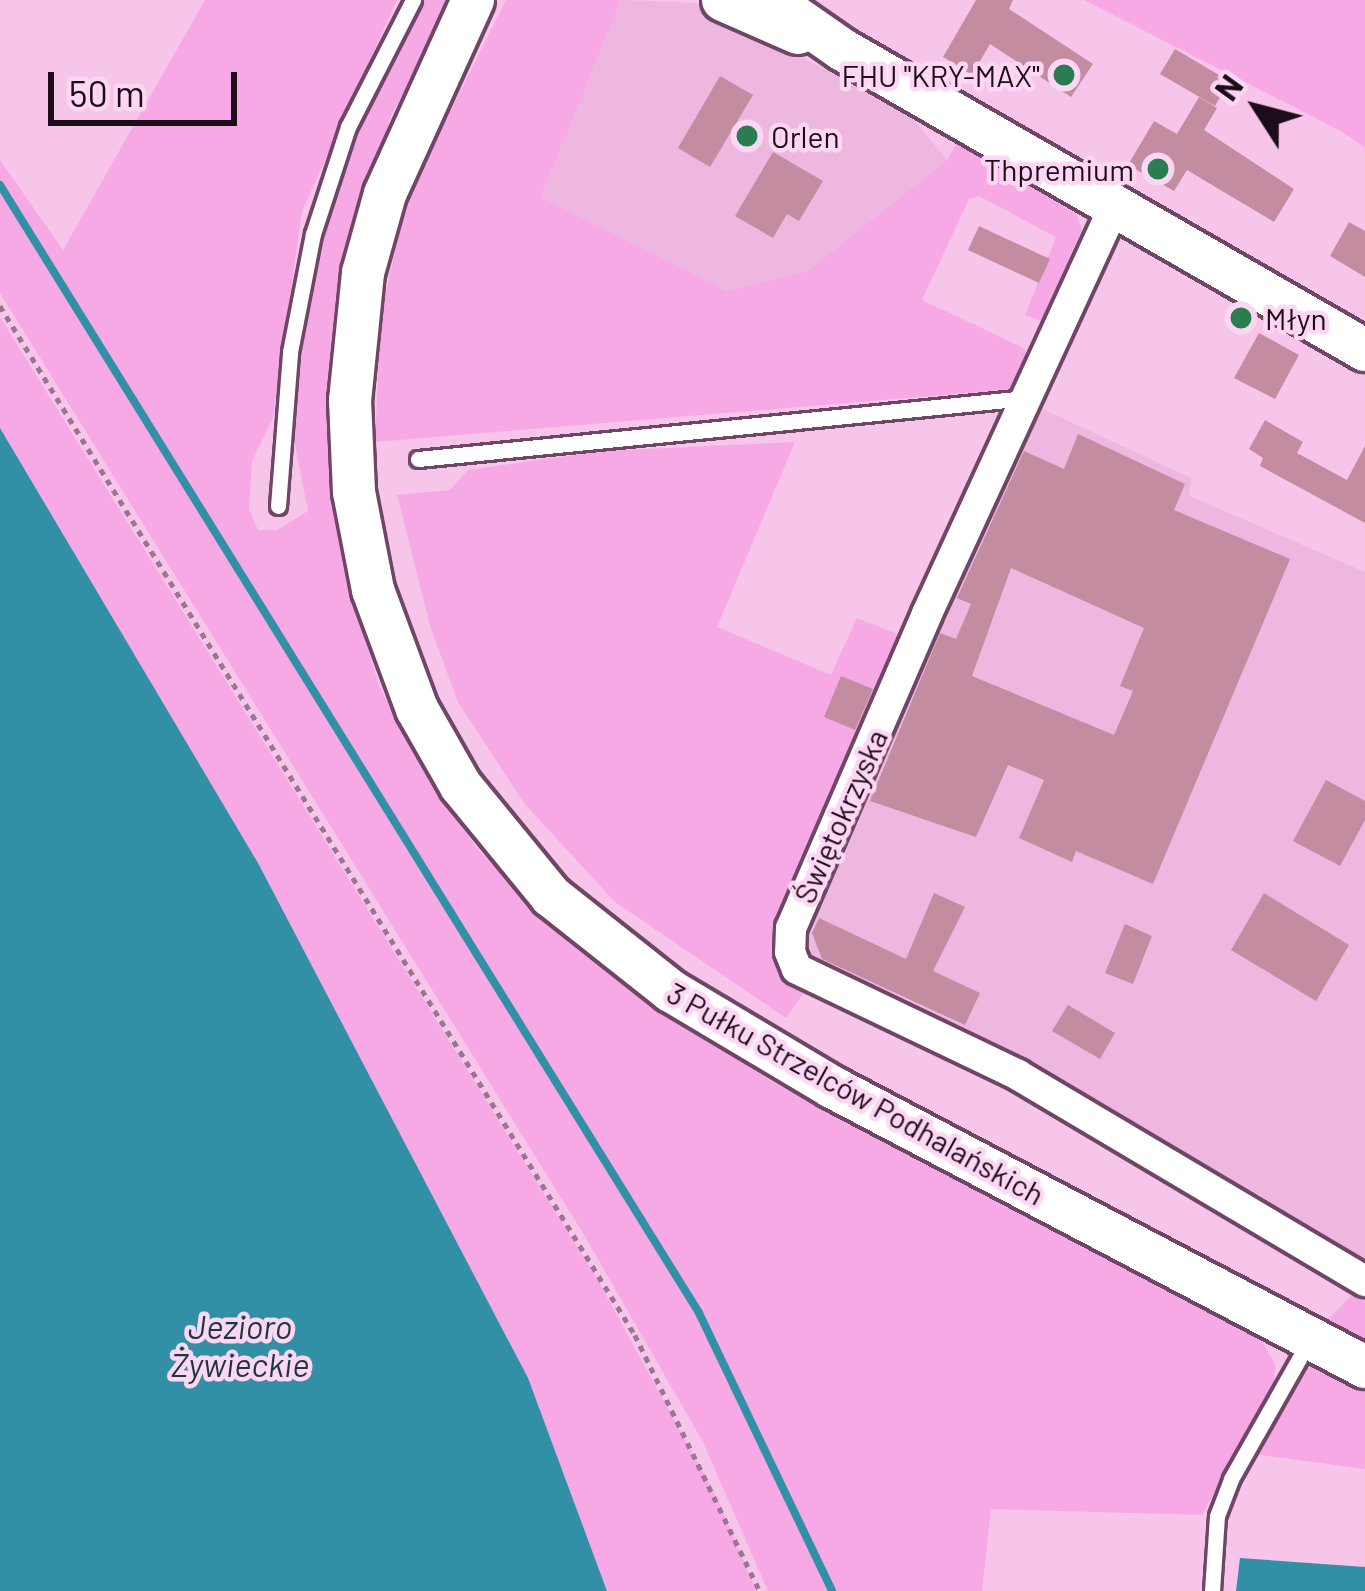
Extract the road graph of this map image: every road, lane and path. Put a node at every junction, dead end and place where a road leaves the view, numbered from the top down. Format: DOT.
graph roads {
  1 [pos="412,0"];
  2 [pos="492,0"];
  3 [pos="723,0"];
  4 [pos="771,0"];
  5 [pos="466,19"];
  6 [pos="843,50"];
  7 [pos="1115,205"];
  8 [pos="0,306"];
  9 [pos="1365,350"];
  10 [pos="1026,398"];
  11 [pos="418,459"];
  12 [pos="278,506"];
  13 [pos="1365,1281"];
  14 [pos="1311,1338"];
  15 [pos="1365,1367"];
  16 [pos="760,1591"];
  17 [pos="1212,1591"];
  1 -- 12 [label="lane"];
  2 -- 5 [label="main road, 3 Pułku Strzelców Podhalańskich"];
  3 -- 6 [label="main road"];
  4 -- 6 [label="main road"];
  5 -- 14 [label="main road, 3 Pułku Strzelców Podhalańskich"];
  6 -- 7 [label="main road"];
  7 -- 9 [label="main road"];
  7 -- 10 [label="street, Świętokrzyska"];
  8 -- 16 [label="path"];
  10 -- 11 [label="lane"];
  10 -- 13 [label="street, Świętokrzyska"];
  14 -- 15 [label="main road, 3 Pułku Strzelców Podhalańskich"];
  14 -- 17 [label="lane"];
}
